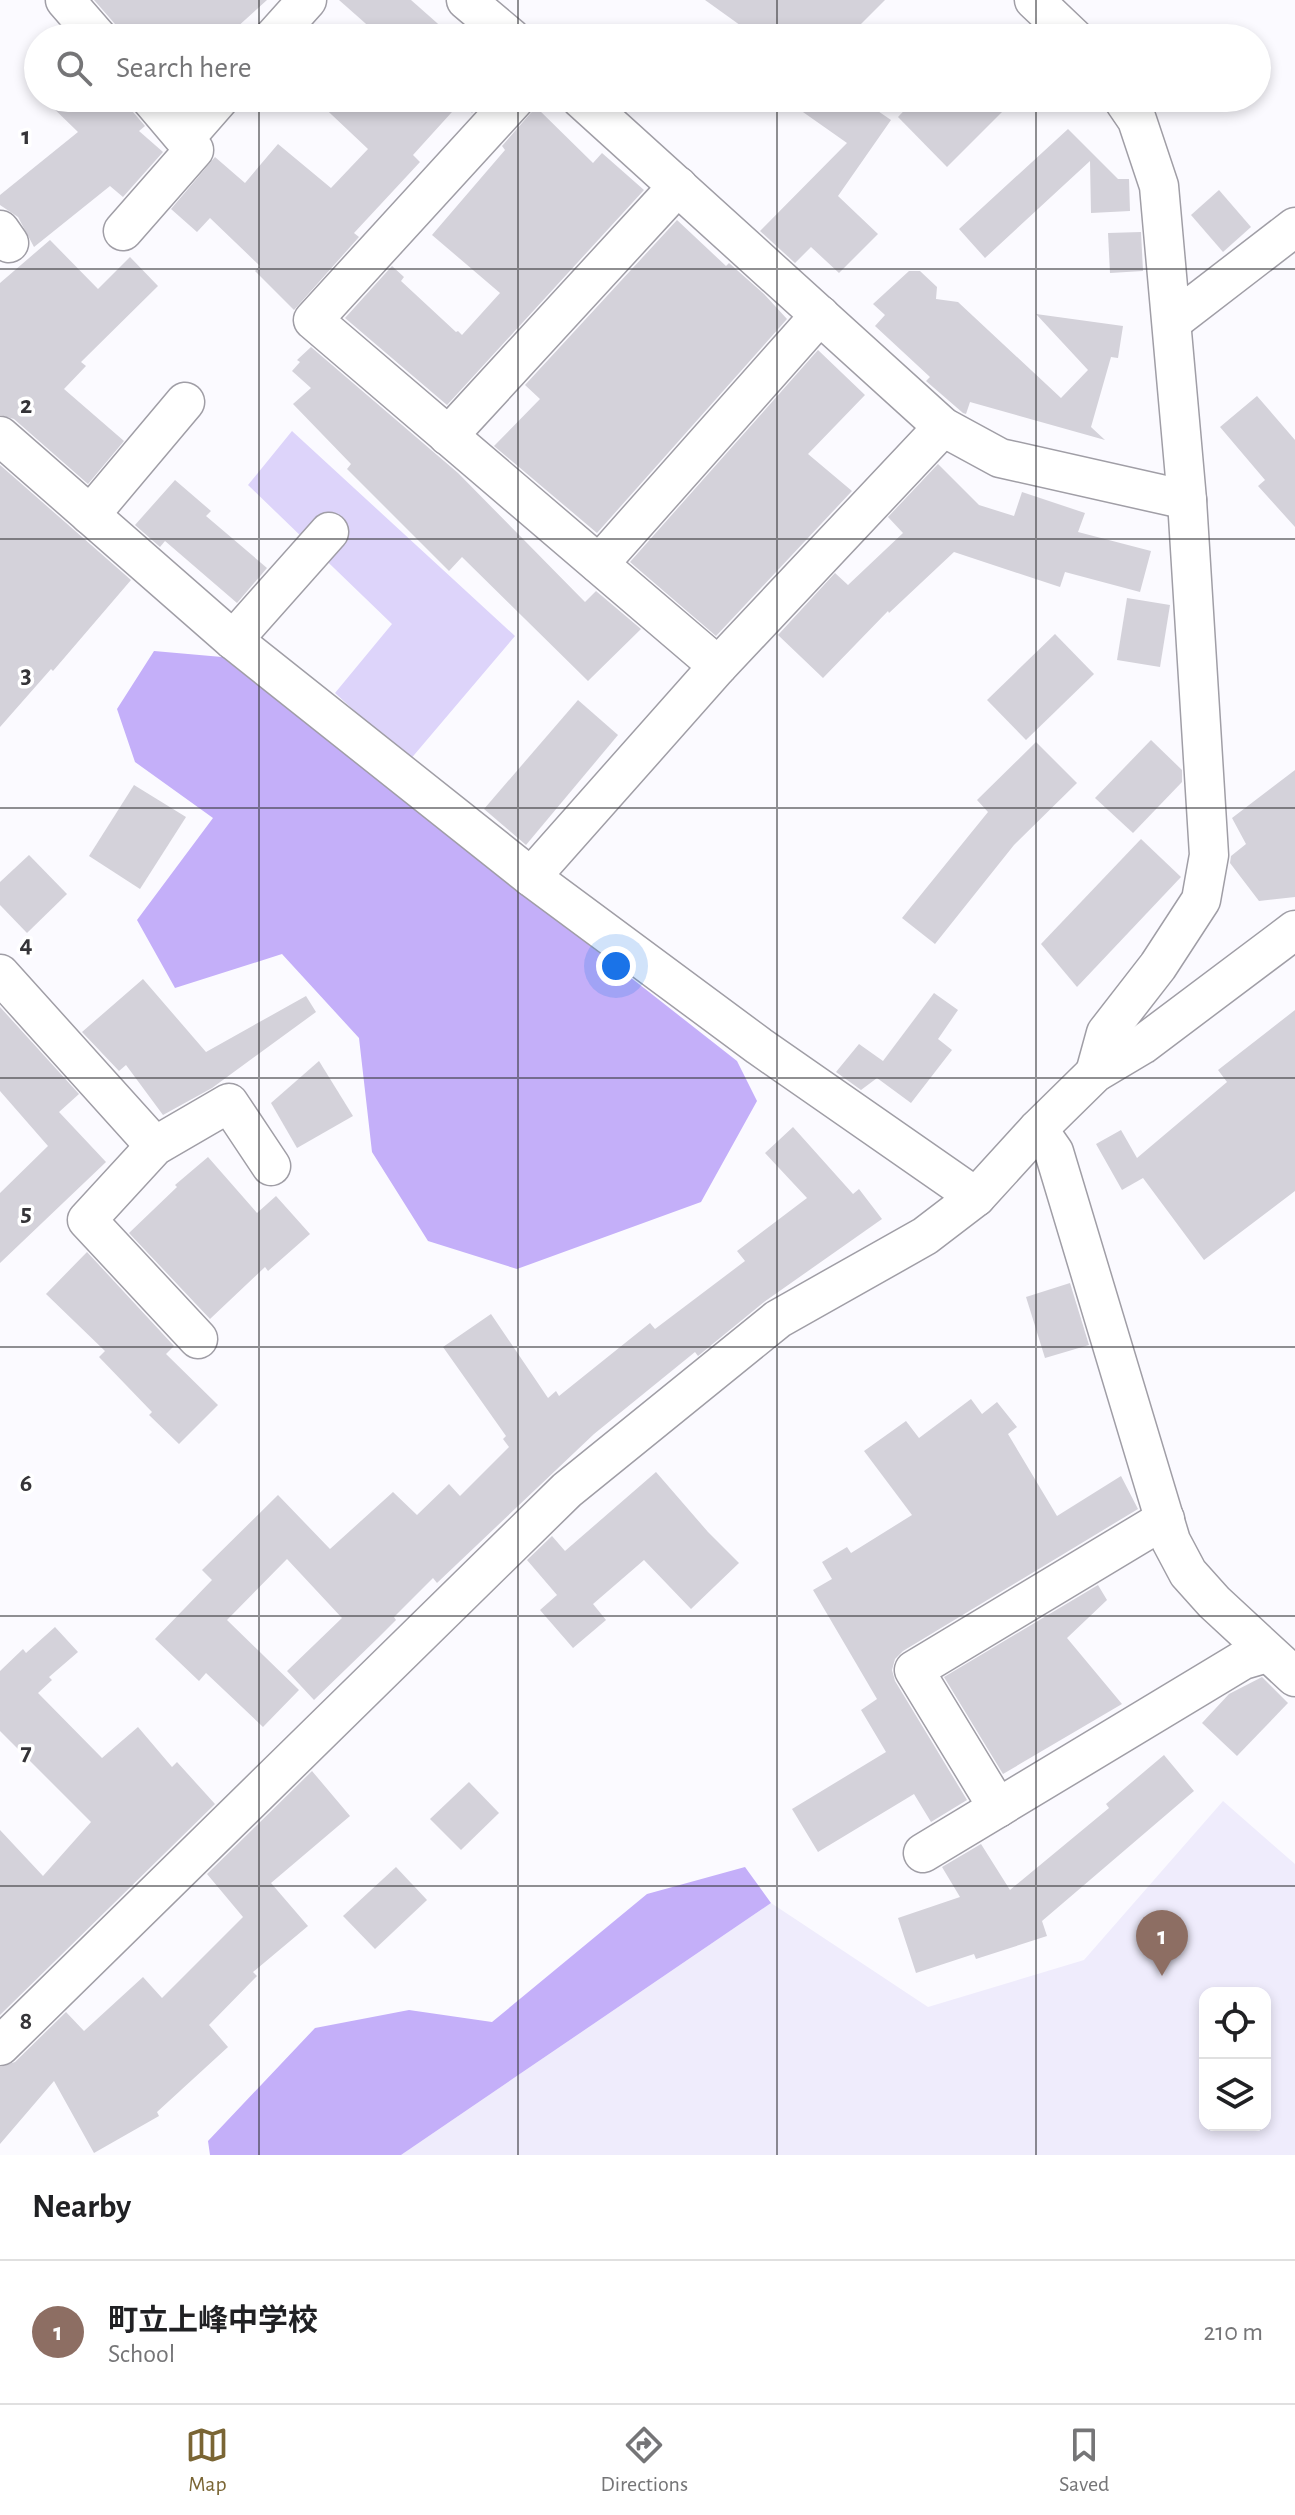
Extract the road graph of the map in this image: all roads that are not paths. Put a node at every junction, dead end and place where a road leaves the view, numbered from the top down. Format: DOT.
graph roads {
  1 [pos="65,0"];
  2 [pos="307,0"];
  3 [pos="466,0"];
  4 [pos="1034,0"];
  5 [pos="86,24"];
  6 [pos="286,24"];
  7 [pos="494,24"];
  8 [pos="1059,24"];
  9 [pos="162,112"];
  10 [pos="208,112"];
  11 [pos="503,112"];
  12 [pos="596,112"];
  13 [pos="1132,112"];
  14 [pos="185,138"];
  15 [pos="678,186"];
  16 [pos="1295,227"];
  17 [pos="123,231"];
  18 [pos="820,315"];
  19 [pos="1173,321"];
  20 [pos="185,402"];
  21 [pos="943,427"];
  22 [pos="0,436"];
  23 [pos="448,436"];
  24 [pos="1187,500"];
  25 [pos="90,515"];
  26 [pos="329,532"];
  27 [pos="599,564"];
  28 [pos="233,640"];
  29 [pos="718,666"];
  30 [pos="531,877"];
  31 [pos="1295,930"];
  32 [pos="0,974"];
  33 [pos="1095,1073"];
  34 [pos="1038,1129"];
  35 [pos="155,1146"];
  36 [pos="271,1166"];
  37 [pos="976,1197"];
  38 [pos="198,1339"];
  39 [pos="1165,1519"];
  40 [pos="1281,1665"];
  41 [pos="998,1808"];
  42 [pos="923,1853"];
  43 [pos="0,2046"];
  1 -- 5 [label="street"];
  2 -- 6 [label="street"];
  3 -- 7 [label="street"];
  4 -- 8 [label="street"];
  9 -- 14 [label="street"];
  10 -- 14 [label="street"];
  11 -- 23 [label="street"];
  12 -- 15 [label="street"];
  13 -- 19 [label="street"];
  14 -- 17 [label="street"];
  15 -- 18 [label="street"];
  15 -- 23 [label="street"];
  16 -- 19 [label="street"];
  18 -- 21 [label="street"];
  18 -- 27 [label="street"];
  19 -- 24 [label="street"];
  20 -- 25 [label="street"];
  21 -- 24 [label="street"];
  21 -- 29 [label="street"];
  22 -- 25 [label="street"];
  23 -- 27 [label="street"];
  24 -- 33 [label="street"];
  25 -- 28 [label="street"];
  26 -- 28 [label="street"];
  27 -- 29 [label="street"];
  28 -- 30 [label="street"];
  29 -- 30 [label="street"];
  30 -- 37 [label="street"];
  31 -- 33 [label="street"];
  32 -- 35 [label="street"];
  33 -- 34 [label="street"];
  34 -- 37 [label="street"];
  34 -- 39 [label="street"];
  35 -- 36 [label="street"];
  35 -- 38 [label="street"];
  37 -- 43 [label="street"];
  39 -- 40 [label="street"];
  39 -- 41 [label="street"];
  40 -- 41 [label="street"];
  41 -- 42 [label="street"];
}
